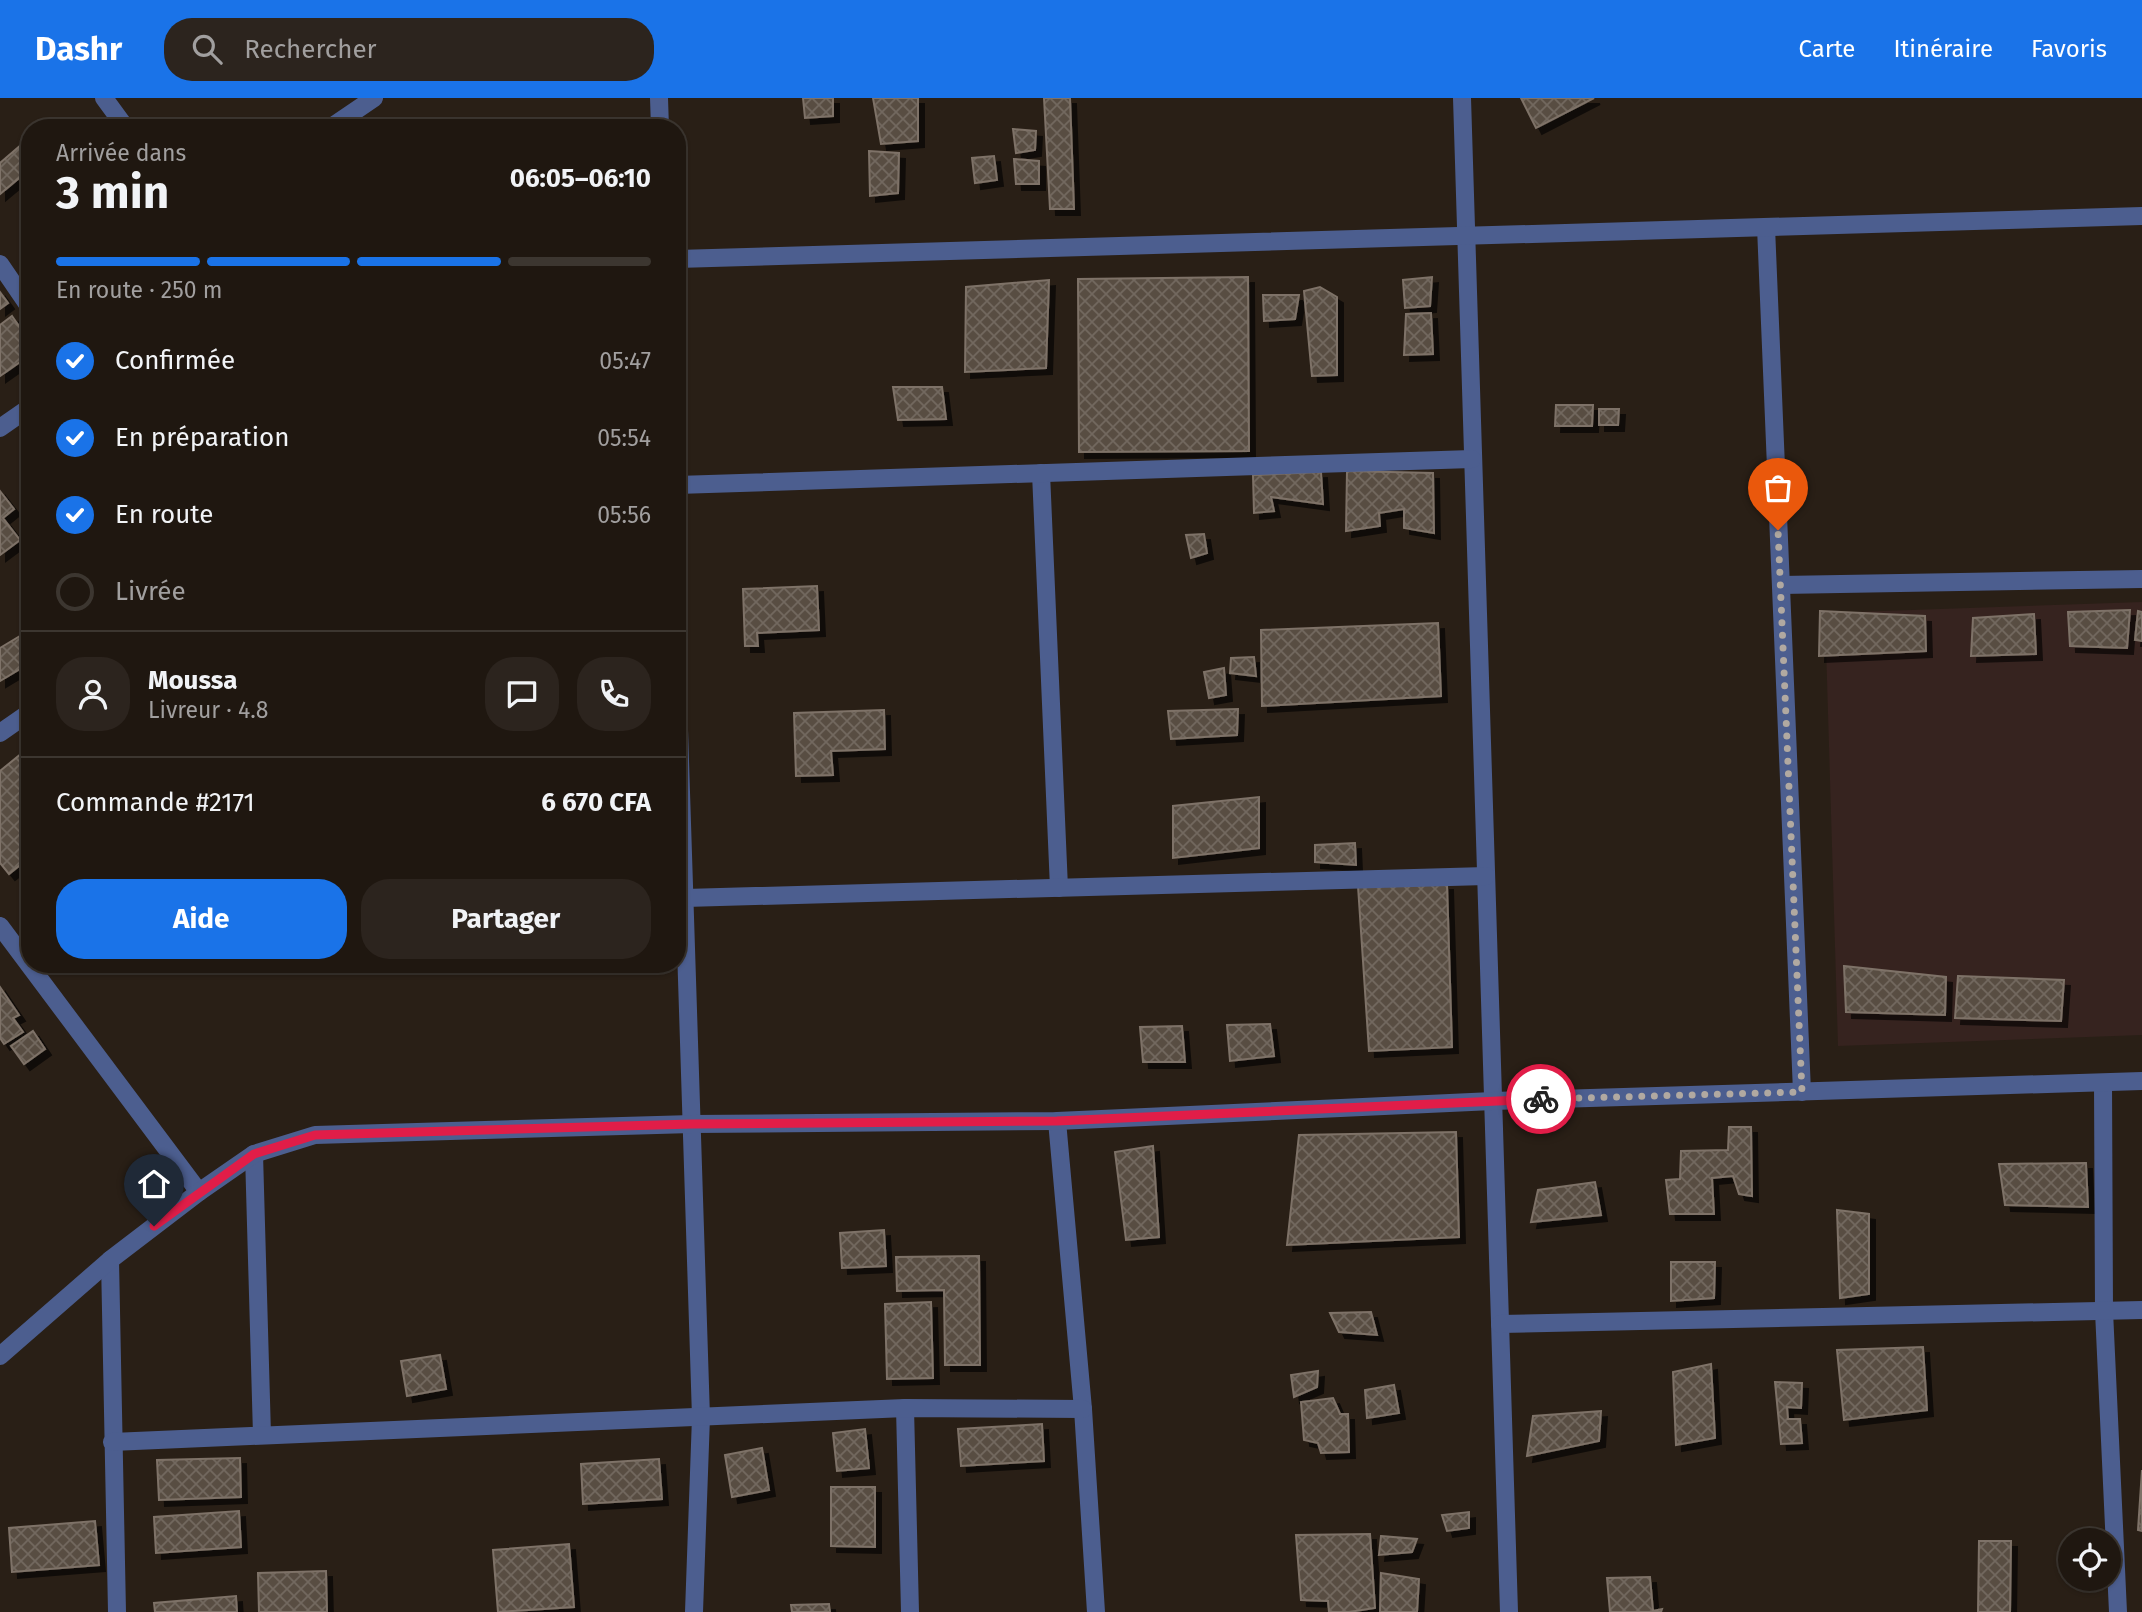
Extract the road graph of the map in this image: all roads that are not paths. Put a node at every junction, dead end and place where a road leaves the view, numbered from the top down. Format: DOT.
graph roads {
  1 [pos="104,98"];
  2 [pos="374,98"];
  3 [pos="659,98"];
  4 [pos="1462,98"];
  5 [pos="119,119"];
  6 [pos="343,119"];
  7 [pos="660,119"];
  8 [pos="2142,216"];
  9 [pos="1766,227"];
  10 [pos="1465,236"];
  11 [pos="686,259"];
  12 [pos="0,264"];
  13 [pos="21,295"];
  14 [pos="21,413"];
  15 [pos="0,428"];
  16 [pos="1472,459"];
  17 [pos="1041,473"];
  18 [pos="686,485"];
  19 [pos="2142,579"];
  20 [pos="1781,585"];
  21 [pos="21,718"];
  22 [pos="0,733"];
  23 [pos="1486,876"];
  24 [pos="1059,888"];
  25 [pos="686,898"];
  26 [pos="0,926"];
  27 [pos="686,930"];
  28 [pos="21,954"];
  29 [pos="35,973"];
  30 [pos="2142,1082"];
  31 [pos="2103,1083"];
  32 [pos="1802,1092"];
  33 [pos="1493,1101"];
  34 [pos="1057,1121"];
  35 [pos="692,1124"];
  36 [pos="254,1154"];
  37 [pos="199,1192"];
  38 [pos="110,1260"];
  39 [pos="2142,1310"];
  40 [pos="2104,1311"];
  41 [pos="1500,1324"];
  42 [pos="0,1356"];
  43 [pos="905,1408"];
  44 [pos="1083,1409"];
  45 [pos="701,1417"];
  46 [pos="262,1435"];
  47 [pos="112,1442"];
  48 [pos="117,1612"];
  49 [pos="694,1612"];
  50 [pos="910,1612"];
  51 [pos="1096,1612"];
  52 [pos="1509,1612"];
  53 [pos="2118,1612"];
  1 -- 5 [label="street"];
  2 -- 6 [label="street"];
  3 -- 7 [label="street"];
  4 -- 10 [label="street"];
  8 -- 9 [label="street"];
  9 -- 10 [label="street"];
  9 -- 20 [label="street"];
  10 -- 11 [label="street"];
  10 -- 16 [label="street"];
  12 -- 13 [label="street"];
  14 -- 15 [label="street"];
  16 -- 17 [label="street"];
  16 -- 23 [label="street"];
  17 -- 18 [label="street"];
  17 -- 24 [label="street"];
  19 -- 20 [label="street"];
  20 -- 32 [label="street"];
  21 -- 22 [label="street"];
  23 -- 24 [label="street"];
  23 -- 33 [label="street"];
  24 -- 25 [label="street"];
  26 -- 28 [label="street"];
  27 -- 35 [label="street"];
  29 -- 37 [label="street"];
  30 -- 31 [label="street"];
  31 -- 32 [label="street"];
  31 -- 40 [label="street"];
  32 -- 33 [label="street"];
  33 -- 34 [label="street"];
  33 -- 41 [label="street"];
  34 -- 35 [label="street"];
  34 -- 44 [label="street"];
  35 -- 36 [label="street"];
  35 -- 45 [label="street"];
  36 -- 37 [label="street"];
  36 -- 46 [label="street"];
  37 -- 38 [label="street"];
  38 -- 42 [label="street"];
  38 -- 47 [label="street"];
  39 -- 40 [label="street"];
  40 -- 41 [label="street"];
  40 -- 53 [label="street"];
  41 -- 52 [label="street"];
  43 -- 44 [label="street"];
  43 -- 45 [label="street"];
  43 -- 50 [label="street"];
  44 -- 51 [label="street"];
  45 -- 46 [label="street"];
  45 -- 49 [label="street"];
  46 -- 47 [label="street"];
  47 -- 48 [label="street"];
}
